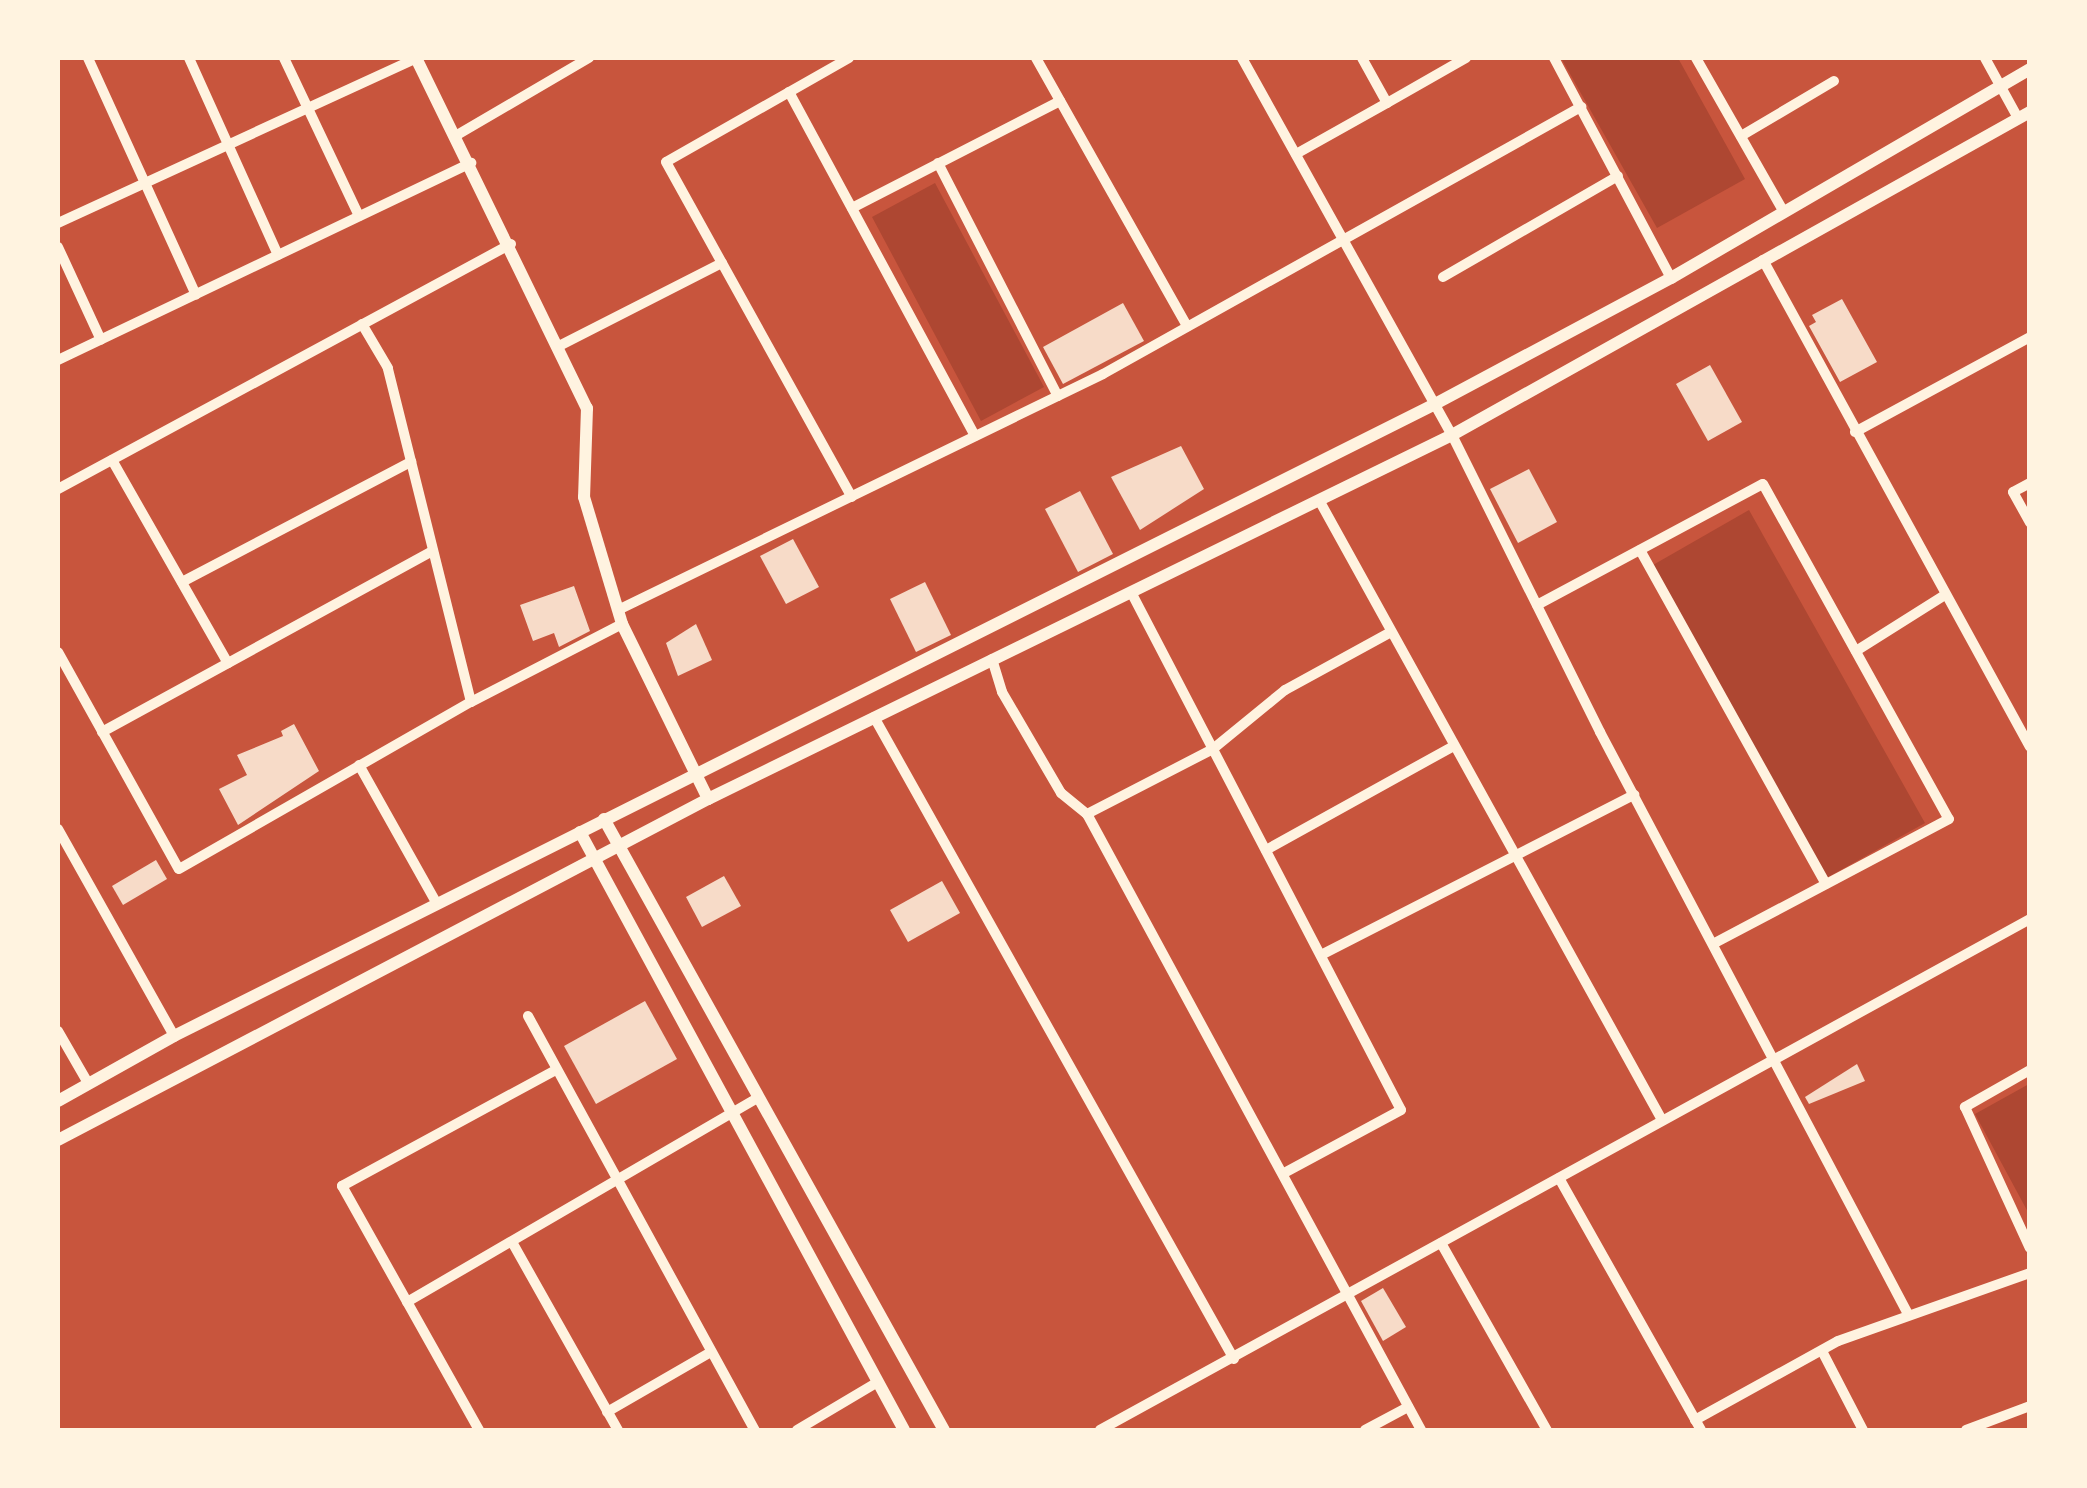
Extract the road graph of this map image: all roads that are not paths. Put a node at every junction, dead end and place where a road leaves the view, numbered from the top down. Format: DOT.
graph roads {
  1 [pos="88,58"];
  2 [pos="189,58"];
  3 [pos="284,58"];
  4 [pos="416,58"];
  5 [pos="589,58"];
  6 [pos="850,58"];
  7 [pos="1036,58"];
  8 [pos="1242,58"];
  9 [pos="1362,58"];
  10 [pos="1466,58"];
  11 [pos="1554,58"];
  12 [pos="1696,58"];
  13 [pos="1986,58"];
  14 [pos="2030,69"];
  15 [pos="1834,81"];
  16 [pos="2000,84"];
  17 [pos="789,92"];
  18 [pos="1060,101"];
  19 [pos="1387,103"];
  20 [pos="1581,107"];
  21 [pos="307,108"];
  22 [pos="2024,115"];
  23 [pos="457,135"];
  24 [pos="1741,136"];
  25 [pos="227,145"];
  26 [pos="1296,154"];
  27 [pos="938,162"];
  28 [pos="471,163"];
  29 [pos="1618,176"];
  30 [pos="143,184"];
  31 [pos="852,208"];
  32 [pos="1784,212"];
  33 [pos="359,216"];
  34 [pos="58,223"];
  35 [pos="1343,239"];
  36 [pos="510,244"];
  37 [pos="58,247"];
  38 [pos="278,255"];
  39 [pos="1763,260"];
  40 [pos="722,263"];
  41 [pos="1443,277"];
  42 [pos="1672,278"];
  43 [pos="196,294"];
  44 [pos="362,324"];
  45 [pos="1187,326"];
  46 [pos="2030,338"];
  47 [pos="100,340"];
  48 [pos="560,346"];
  49 [pos="58,360"];
  50 [pos="1058,396"];
  51 [pos="1435,404"];
  52 [pos="1854,432"];
  53 [pos="1452,434"];
  54 [pos="975,436"];
  55 [pos="112,460"];
  56 [pos="411,462"];
  57 [pos="2030,483"];
  58 [pos="58,489"];
  59 [pos="852,497"];
  60 [pos="1318,500"];
  61 [pos="2030,523"];
  62 [pos="1640,550"];
  63 [pos="433,551"];
  64 [pos="182,582"];
  65 [pos="1131,592"];
  66 [pos="1945,595"];
  67 [pos="1537,606"];
  68 [pos="620,617"];
  69 [pos="1391,632"];
  70 [pos="1856,651"];
  71 [pos="58,652"];
  72 [pos="992,660"];
  73 [pos="228,664"];
  74 [pos="470,702"];
  75 [pos="874,718"];
  76 [pos="102,732"];
  77 [pos="1454,746"];
  78 [pos="2030,747"];
  79 [pos="1213,750"];
  80 [pos="360,766"];
  81 [pos="696,773"];
  82 [pos="1634,795"];
  83 [pos="708,799"];
  84 [pos="1087,814"];
  85 [pos="604,820"];
  86 [pos="58,829"];
  87 [pos="580,832"];
  88 [pos="619,844"];
  89 [pos="1266,850"];
  90 [pos="1514,855"];
  91 [pos="71,856"];
  92 [pos="594,858"];
  93 [pos="58,862"];
  94 [pos="1826,884"];
  95 [pos="438,904"];
  96 [pos="2030,918"];
  97 [pos="1713,944"];
  98 [pos="1321,955"];
  99 [pos="528,1016"];
  100 [pos="58,1031"];
  101 [pos="174,1036"];
  102 [pos="1775,1060"];
  103 [pos="556,1070"];
  104 [pos="2030,1070"];
  105 [pos="88,1083"];
  106 [pos="758,1098"];
  107 [pos="58,1100"];
  108 [pos="730,1116"];
  109 [pos="1662,1120"];
  110 [pos="58,1140"];
  111 [pos="1284,1174"];
  112 [pos="1559,1178"];
  113 [pos="618,1183"];
  114 [pos="512,1242"];
  115 [pos="1441,1244"];
  116 [pos="2030,1248"];
  117 [pos="2030,1273"];
  118 [pos="1345,1297"];
  119 [pos="407,1302"];
  120 [pos="1907,1312"];
  121 [pos="1822,1351"];
  122 [pos="711,1352"];
  123 [pos="1234,1359"];
  124 [pos="876,1384"];
  125 [pos="2030,1406"];
  126 [pos="1408,1407"];
  127 [pos="607,1412"];
  128 [pos="1698,1425"];
  129 [pos="479,1430"];
  130 [pos="618,1430"];
  131 [pos="755,1430"];
  132 [pos="796,1430"];
  133 [pos="904,1430"];
  134 [pos="944,1430"];
  135 [pos="1102,1430"];
  136 [pos="1365,1430"];
  137 [pos="1421,1430"];
  138 [pos="1547,1430"];
  139 [pos="1863,1430"];
  140 [pos="1966,1430"];
  1 -- 30 [label="street"];
  2 -- 25 [label="street"];
  3 -- 21 [label="street"];
  4 -- 21 [label="street"];
  4 -- 23 [label="street"];
  5 -- 23 [label="street"];
  6 -- 17 [label="street"];
  7 -- 18 [label="street"];
  8 -- 26 [label="street"];
  9 -- 19 [label="street"];
  10 -- 19 [label="street"];
  11 -- 20 [label="street"];
  12 -- 24 [label="street"];
  13 -- 16 [label="street"];
  14 -- 16 [label="street"];
  15 -- 24 [label="street"];
  16 -- 22 [label="street"];
  16 -- 32 [label="street"];
  17 -- 31 [label="street"];
  17 -- 40 [label="street"];
  18 -- 27 [label="street"];
  18 -- 45 [label="street"];
  19 -- 26 [label="street"];
  20 -- 29 [label="street"];
  20 -- 35 [label="street"];
  21 -- 25 [label="street"];
  21 -- 33 [label="street"];
  22 -- 39 [label="street"];
  23 -- 28 [label="street"];
  24 -- 32 [label="street"];
  25 -- 30 [label="street"];
  25 -- 38 [label="street"];
  26 -- 35 [label="street"];
  27 -- 31 [label="street"];
  27 -- 50 [label="street"];
  28 -- 33 [label="street"];
  28 -- 36 [label="street"];
  29 -- 41 [label="street"];
  29 -- 42 [label="street"];
  30 -- 34 [label="street"];
  30 -- 43 [label="street"];
  31 -- 54 [label="street"];
  32 -- 42 [label="street"];
  33 -- 38 [label="street"];
  35 -- 45 [label="street"];
  35 -- 51 [label="street"];
  36 -- 44 [label="street"];
  36 -- 48 [label="street"];
  37 -- 47 [label="street"];
  38 -- 43 [label="street"];
  39 -- 52 [label="street"];
  39 -- 53 [label="street"];
  40 -- 48 [label="street"];
  40 -- 59 [label="street"];
  42 -- 51 [label="street"];
  43 -- 47 [label="street"];
  44 -- 55 [label="street"];
  44 -- 56 [label="street"];
  45 -- 50 [label="street"];
  46 -- 52 [label="street"];
  47 -- 49 [label="street"];
  48 -- 68 [label="street"];
  50 -- 54 [label="street"];
  51 -- 53 [label="street"];
  51 -- 81 [label="street"];
  52 -- 66 [label="street"];
  53 -- 60 [label="street"];
  53 -- 67 [label="street"];
  54 -- 59 [label="street"];
  55 -- 58 [label="street"];
  55 -- 64 [label="street"];
  56 -- 63 [label="street"];
  56 -- 64 [label="street"];
  57 -- 61 [label="street"];
  59 -- 68 [label="street"];
  60 -- 65 [label="street"];
  60 -- 69 [label="street"];
  62 -- 67 [label="street"];
  62 -- 70 [label="street"];
  62 -- 94 [label="street"];
  63 -- 73 [label="street"];
  63 -- 74 [label="street"];
  64 -- 73 [label="street"];
  65 -- 72 [label="street"];
  65 -- 79 [label="street"];
  66 -- 70 [label="street"];
  66 -- 78 [label="street"];
  67 -- 82 [label="street"];
  68 -- 74 [label="street"];
  68 -- 81 [label="street"];
  69 -- 77 [label="street"];
  69 -- 79 [label="street"];
  70 -- 94 [label="street"];
  71 -- 76 [label="street"];
  72 -- 75 [label="street"];
  72 -- 84 [label="street"];
  73 -- 76 [label="street"];
  74 -- 80 [label="street"];
  75 -- 83 [label="street"];
  75 -- 123 [label="street"];
  76 -- 80 [label="street"];
  77 -- 89 [label="street"];
  77 -- 90 [label="street"];
  79 -- 84 [label="street"];
  79 -- 89 [label="street"];
  80 -- 95 [label="street"];
  81 -- 83 [label="street"];
  81 -- 85 [label="street"];
  82 -- 90 [label="street"];
  82 -- 97 [label="street"];
  83 -- 88 [label="street"];
  84 -- 111 [label="street"];
  85 -- 87 [label="street"];
  85 -- 88 [label="street"];
  86 -- 91 [label="street"];
  87 -- 92 [label="street"];
  87 -- 95 [label="street"];
  88 -- 92 [label="street"];
  88 -- 106 [label="street"];
  89 -- 98 [label="street"];
  90 -- 98 [label="street"];
  90 -- 109 [label="street"];
  91 -- 93 [label="street"];
  91 -- 101 [label="street"];
  92 -- 108 [label="street"];
  92 -- 110 [label="street"];
  94 -- 97 [label="street"];
  95 -- 101 [label="street"];
  96 -- 102 [label="street"];
  97 -- 102 [label="street"];
  98 -- 111 [label="street"];
  99 -- 103 [label="street"];
  100 -- 105 [label="street"];
  101 -- 105 [label="street"];
  102 -- 109 [label="street"];
  102 -- 120 [label="street"];
  103 -- 113 [label="street"];
  103 -- 119 [label="street"];
  104 -- 116 [label="street"];
  105 -- 107 [label="street"];
  106 -- 108 [label="street"];
  106 -- 134 [label="street"];
  108 -- 113 [label="street"];
  108 -- 124 [label="street"];
  109 -- 112 [label="street"];
  111 -- 118 [label="street"];
  112 -- 115 [label="street"];
  112 -- 128 [label="street"];
  113 -- 114 [label="street"];
  113 -- 122 [label="street"];
  114 -- 119 [label="street"];
  114 -- 127 [label="street"];
  115 -- 118 [label="street"];
  115 -- 138 [label="street"];
  117 -- 120 [label="street"];
  118 -- 123 [label="street"];
  118 -- 126 [label="street"];
  119 -- 129 [label="street"];
  120 -- 121 [label="street"];
  121 -- 128 [label="street"];
  121 -- 139 [label="street"];
  122 -- 127 [label="street"];
  122 -- 131 [label="street"];
  123 -- 135 [label="street"];
  124 -- 132 [label="street"];
  124 -- 133 [label="street"];
  125 -- 140 [label="street"];
  126 -- 136 [label="street"];
  126 -- 137 [label="street"];
  127 -- 130 [label="street"];
}
